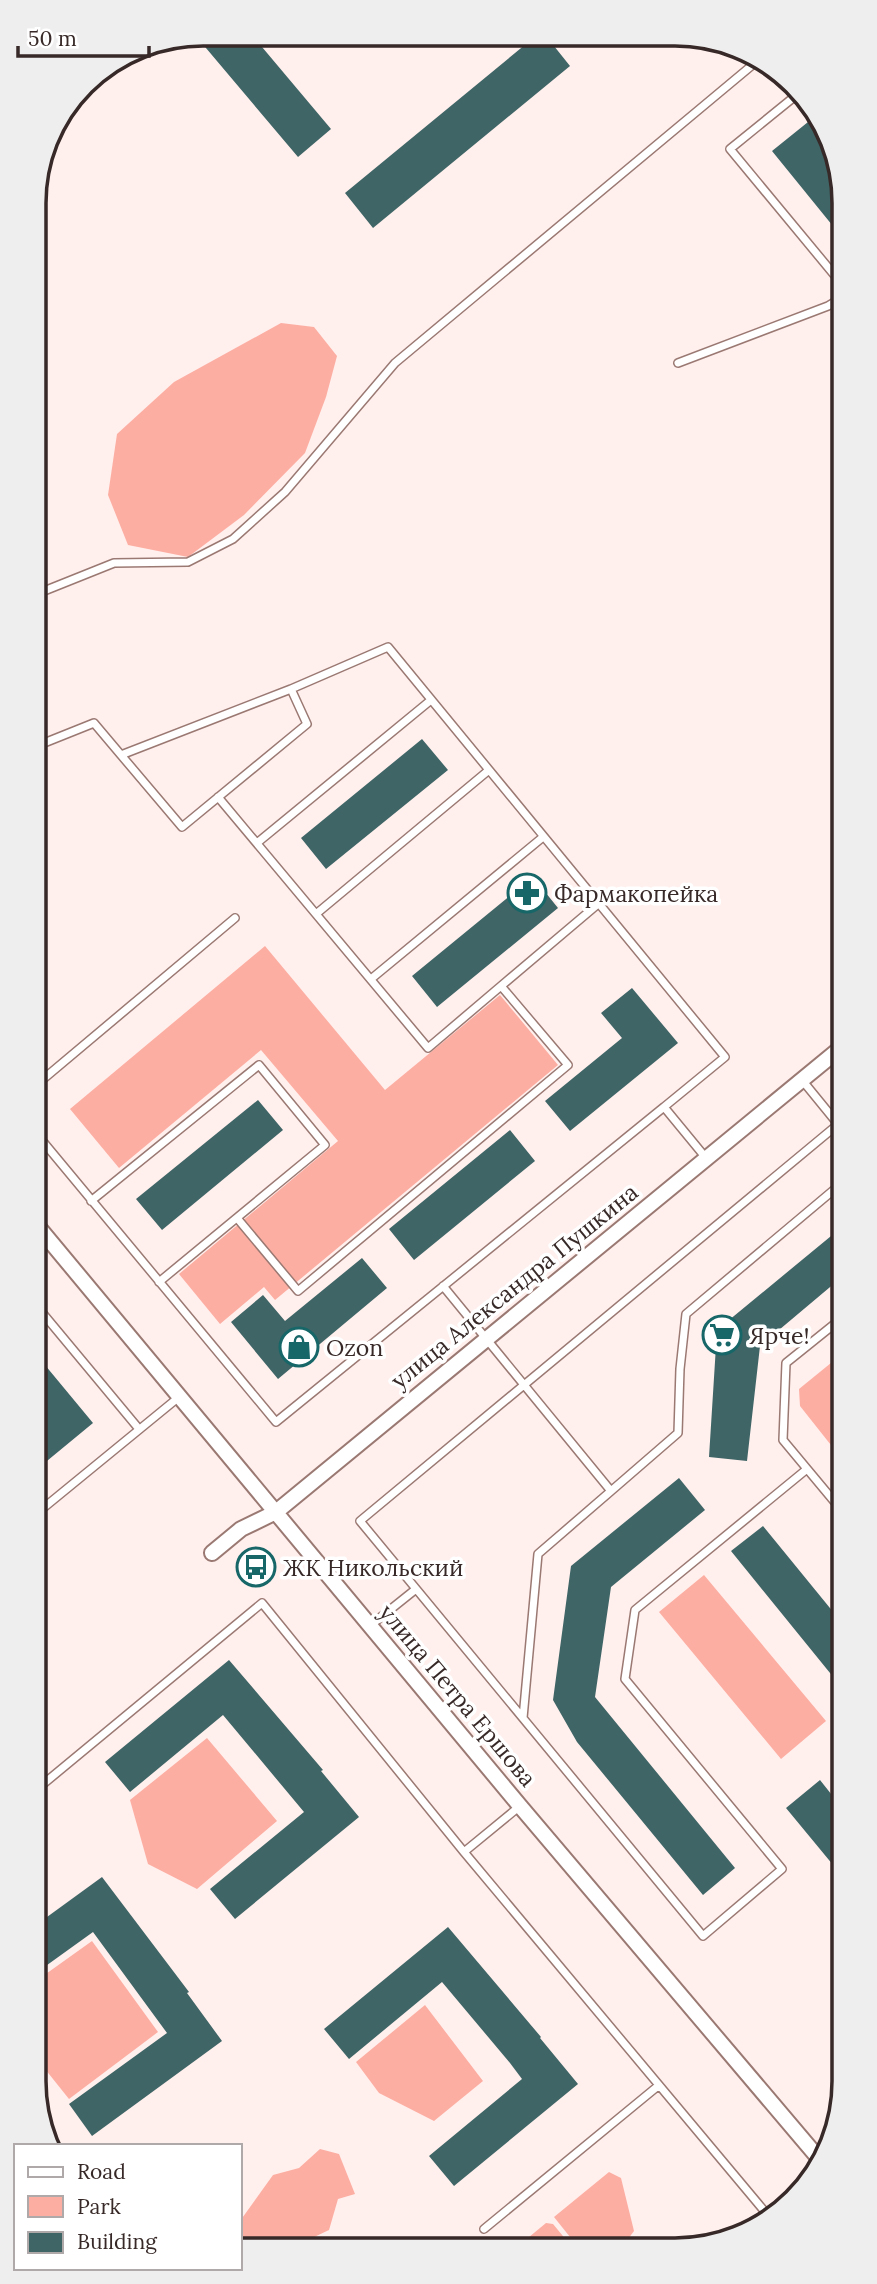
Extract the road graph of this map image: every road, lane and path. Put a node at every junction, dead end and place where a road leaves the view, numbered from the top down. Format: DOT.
graph roads {
  1 [pos="751,66"];
  2 [pos="792,99"];
  3 [pos="832,272"];
  4 [pos="832,304"];
  5 [pos="678,363"];
  6 [pos="46,590"];
  7 [pos="290,689"];
  8 [pos="431,700"];
  9 [pos="46,742"];
  10 [pos="121,755"];
  11 [pos="489,770"];
  12 [pos="218,796"];
  13 [pos="543,837"];
  14 [pos="257,844"];
  15 [pos="598,904"];
  16 [pos="317,914"];
  17 [pos="235,918"];
  18 [pos="371,979"];
  19 [pos="501,986"];
  20 [pos="832,1056"];
  21 [pos="46,1077"];
  22 [pos="802,1080"];
  23 [pos="664,1107"];
  24 [pos="832,1113"];
  25 [pos="832,1132"];
  26 [pos="46,1146"];
  27 [pos="706,1158"];
  28 [pos="831,1192"];
  29 [pos="91,1201"];
  30 [pos="237,1218"];
  31 [pos="46,1236"];
  32 [pos="159,1282"];
  33 [pos="443,1286"];
  34 [pos="46,1317"];
  35 [pos="831,1327"];
  36 [pos="486,1339"];
  37 [pos="523,1385"];
  38 [pos="179,1397"];
  39 [pos="139,1429"];
  40 [pos="807,1469"];
  41 [pos="611,1491"];
  42 [pos="831,1499"];
  43 [pos="46,1506"];
  44 [pos="276,1512"];
  45 [pos="212,1553"];
  46 [pos="416,1589"];
  47 [pos="371,1626"];
  48 [pos="523,1718"];
  49 [pos="46,1782"];
  50 [pos="520,1806"];
  51 [pos="464,1852"];
  52 [pos="658,2086"];
  53 [pos="814,2153"];
  54 [pos="764,2210"];
  55 [pos="484,2229"];
  1 -- 6 [label="lane"];
  2 -- 3 [label="lane"];
  4 -- 5 [label="lane"];
  7 -- 8 [label="lane"];
  7 -- 10 [label="lane"];
  7 -- 12 [label="lane"];
  8 -- 11 [label="lane"];
  8 -- 14 [label="lane"];
  9 -- 10 [label="lane"];
  10 -- 12 [label="lane"];
  11 -- 13 [label="lane"];
  11 -- 16 [label="lane"];
  12 -- 14 [label="lane"];
  13 -- 15 [label="lane"];
  13 -- 18 [label="lane"];
  14 -- 16 [label="lane"];
  15 -- 19 [label="lane"];
  15 -- 23 [label="lane"];
  16 -- 18 [label="lane"];
  17 -- 21 [label="lane"];
  18 -- 19 [label="lane"];
  19 -- 30 [label="lane"];
  20 -- 22 [label="street, улица Александра Пушкина"];
  22 -- 24 [label="lane"];
  22 -- 27 [label="street, улица Александра Пушкина"];
  23 -- 27 [label="lane"];
  23 -- 33 [label="lane"];
  25 -- 37 [label="lane"];
  26 -- 29 [label="lane"];
  27 -- 36 [label="street, улица Александра Пушкина"];
  28 -- 41 [label="lane"];
  29 -- 30 [label="lane"];
  29 -- 32 [label="lane"];
  30 -- 32 [label="lane"];
  31 -- 38 [label="street, улица Петра Ершова"];
  32 -- 33 [label="lane"];
  33 -- 36 [label="lane"];
  34 -- 39 [label="lane"];
  35 -- 40 [label="lane"];
  36 -- 37 [label="lane"];
  36 -- 44 [label="street, улица Александра Пушкина"];
  37 -- 41 [label="lane"];
  37 -- 46 [label="lane"];
  38 -- 39 [label="lane"];
  38 -- 44 [label="street, улица Петра Ершова"];
  39 -- 43 [label="lane"];
  40 -- 42 [label="lane"];
  40 -- 48 [label="lane"];
  41 -- 48 [label="lane"];
  44 -- 45 [label="street, улица Александра Пушкина"];
  44 -- 47 [label="street, улица Петра Ершова"];
  46 -- 47 [label="lane"];
  46 -- 48 [label="lane"];
  47 -- 50 [label="street, улица Петра Ершова"];
  49 -- 51 [label="lane"];
  50 -- 51 [label="lane"];
  50 -- 53 [label="street, улица Петра Ершова"];
  51 -- 52 [label="lane"];
  52 -- 54 [label="lane"];
  52 -- 55 [label="lane"];
}
